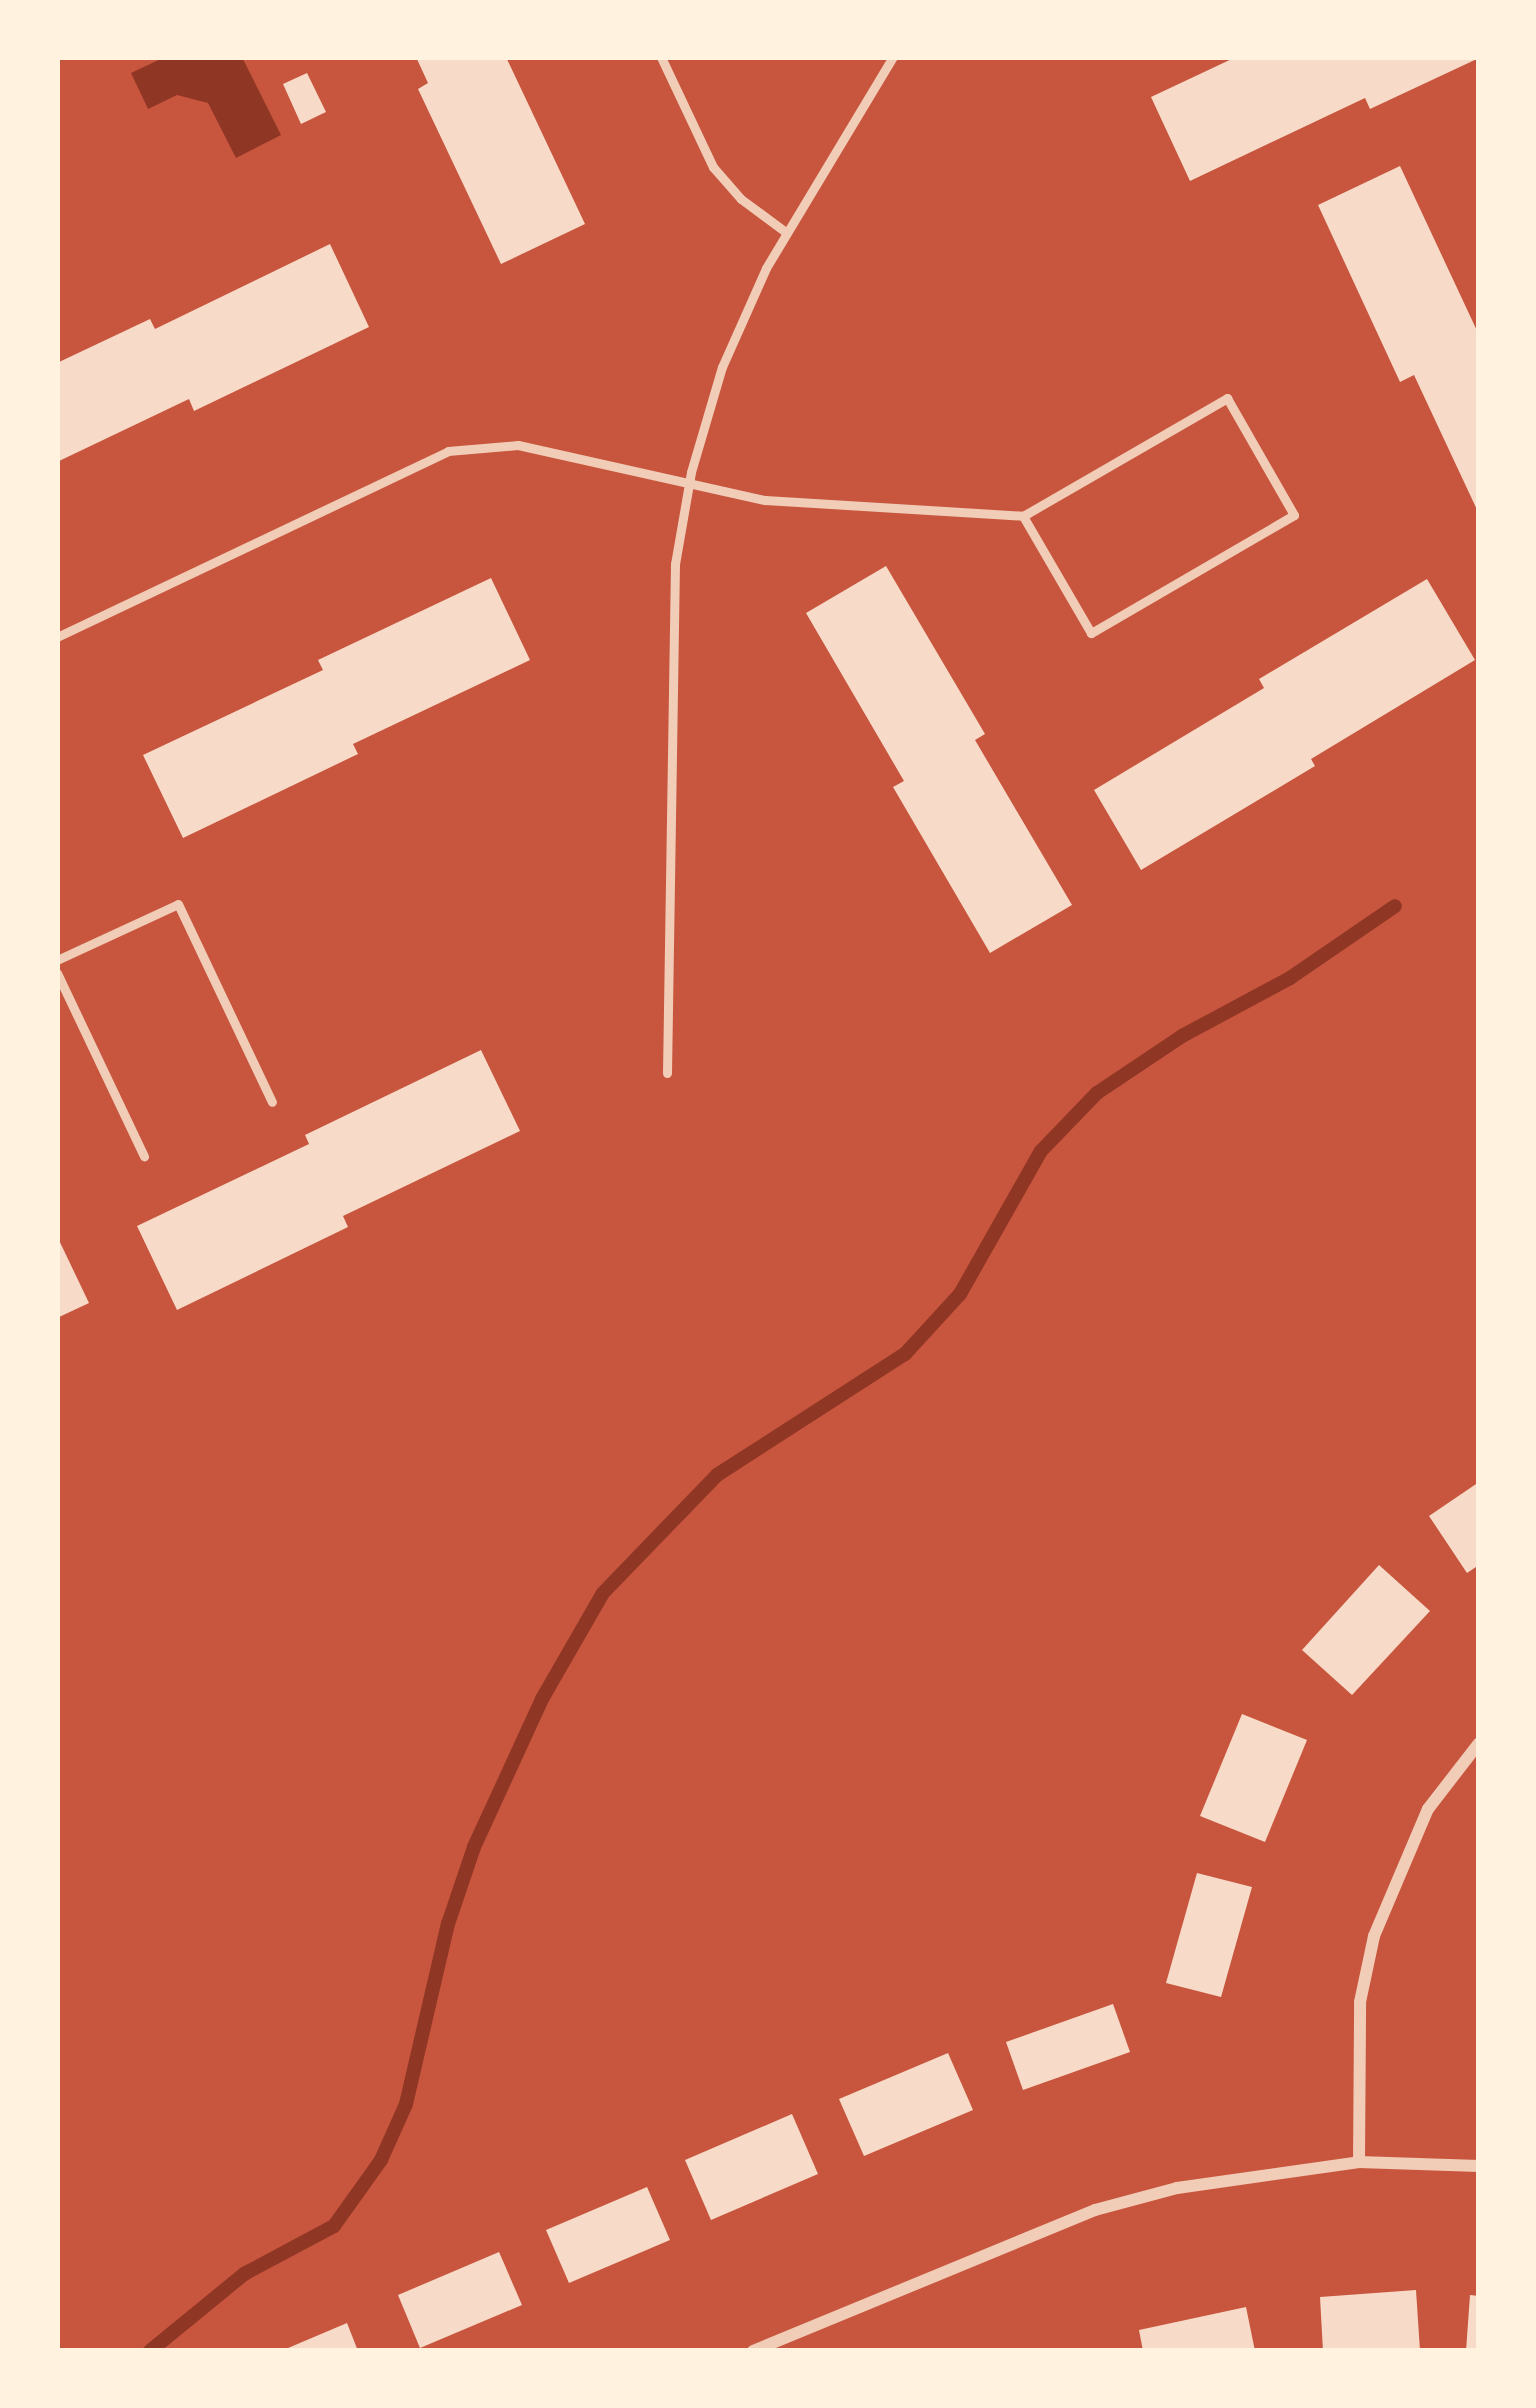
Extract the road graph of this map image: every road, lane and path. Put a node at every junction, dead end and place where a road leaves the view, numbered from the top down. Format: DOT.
graph roads {
  1 [pos="661,57"];
  2 [pos="892,57"];
  3 [pos="787,233"];
  4 [pos="689,485"];
  5 [pos="1023,516"];
  6 [pos="57,637"];
  7 [pos="57,960"];
  8 [pos="57,974"];
  9 [pos="668,1073"];
  10 [pos="272,1102"];
  11 [pos="145,1156"];
  12 [pos="1479,1743"];
  13 [pos="1359,2162"];
  14 [pos="1479,2166"];
  15 [pos="753,2351"];
  1 -- 3 [label="lane"];
  2 -- 3 [label="lane"];
  3 -- 4 [label="lane"];
  4 -- 5 [label="lane"];
  4 -- 6 [label="lane"];
  4 -- 9 [label="lane"];
  5 -- 5 [label="lane"];
  7 -- 10 [label="lane"];
  8 -- 11 [label="lane"];
  12 -- 13 [label="street"];
  13 -- 14 [label="street"];
  13 -- 15 [label="street"];
}
